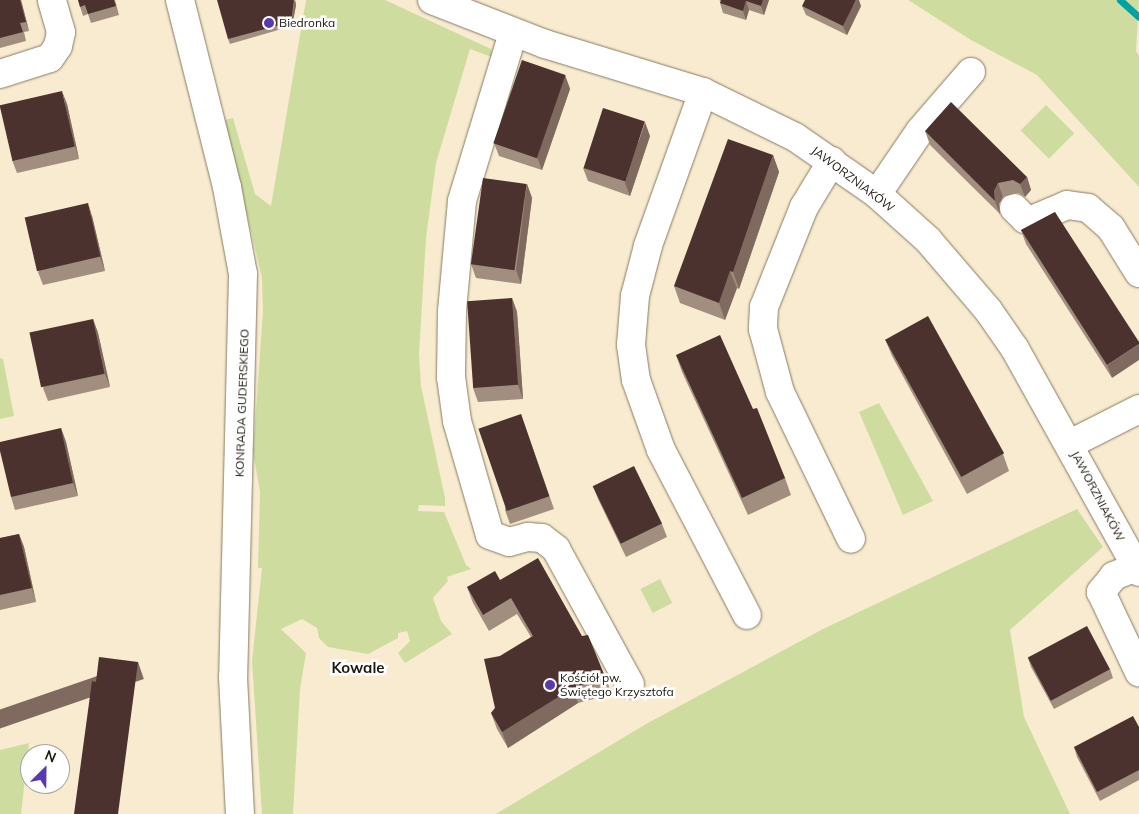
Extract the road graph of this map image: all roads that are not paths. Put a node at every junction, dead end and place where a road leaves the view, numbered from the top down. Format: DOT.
graph roads {
  1 [pos="52,0"];
  2 [pos="180,0"];
  3 [pos="432,0"];
  4 [pos="513,33"];
  5 [pos="971,72"];
  6 [pos="0,74"];
  7 [pos="703,92"];
  8 [pos="832,161"];
  9 [pos="877,194"];
  10 [pos="1014,208"];
  11 [pos="1139,273"];
  12 [pos="1139,409"];
  13 [pos="1070,444"];
  14 [pos="851,539"];
  15 [pos="1138,570"];
  16 [pos="747,615"];
  17 [pos="1139,672"];
  18 [pos="630,684"];
  19 [pos="240,814"];
  1 -- 6 [label="street"];
  2 -- 19 [label="street, KONRADA GUDERSKIEGO"];
  3 -- 4 [label="street, JAWORZNIAKÓW"];
  4 -- 7 [label="street, JAWORZNIAKÓW"];
  4 -- 18 [label="street"];
  5 -- 9 [label="street"];
  7 -- 8 [label="street, JAWORZNIAKÓW"];
  7 -- 16 [label="street"];
  8 -- 9 [label="street, JAWORZNIAKÓW"];
  8 -- 14 [label="street"];
  9 -- 13 [label="street, JAWORZNIAKÓW"];
  10 -- 11 [label="street"];
  12 -- 13 [label="street"];
  13 -- 15 [label="street, JAWORZNIAKÓW"];
  15 -- 17 [label="street"];
}
